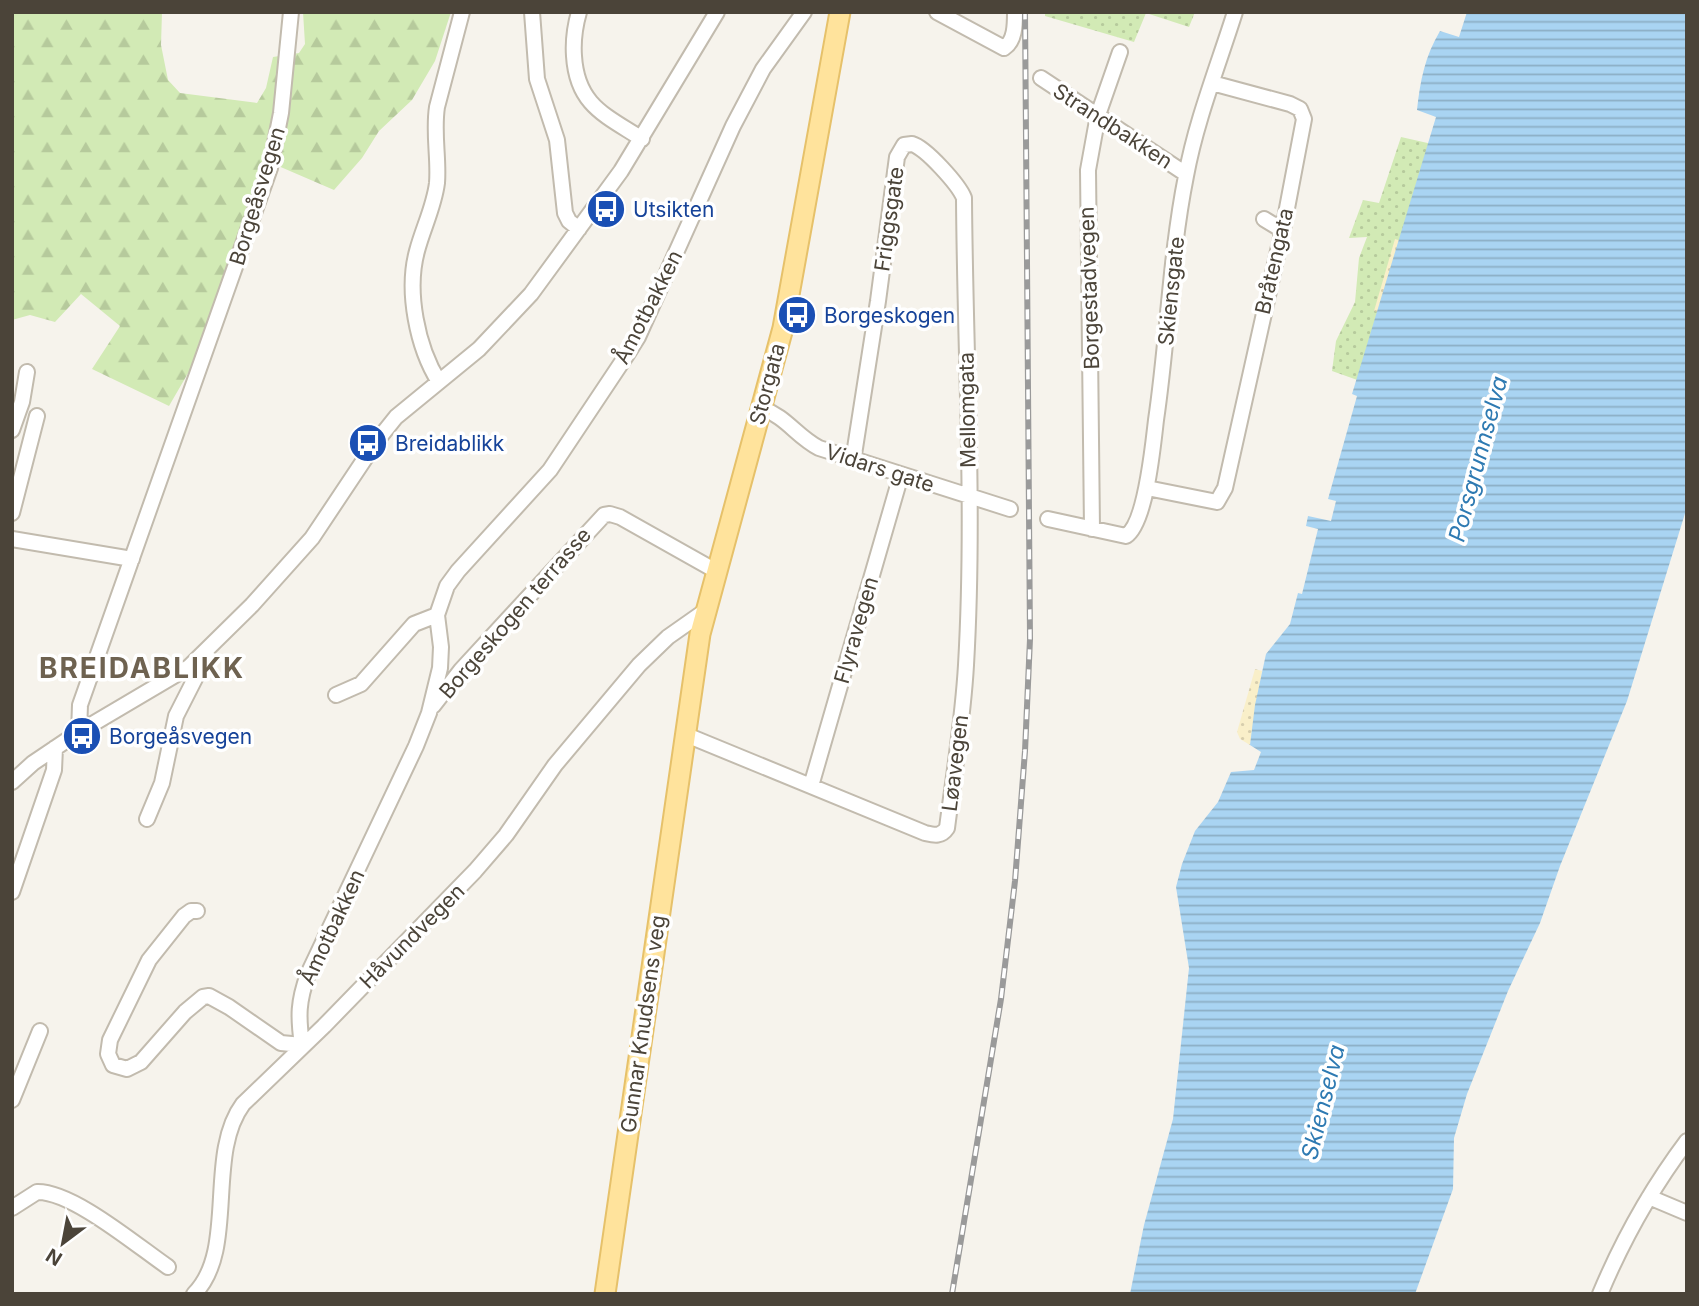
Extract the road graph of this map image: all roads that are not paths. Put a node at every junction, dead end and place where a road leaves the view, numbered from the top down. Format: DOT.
graph roads {
  1 [pos="291,12"];
  2 [pos="462,12"];
  3 [pos="532,12"];
  4 [pos="579,12"];
  5 [pos="717,12"];
  6 [pos="804,12"];
  7 [pos="840,12"];
  8 [pos="937,12"];
  9 [pos="1015,12"];
  10 [pos="1235,12"];
  11 [pos="1120,52"];
  12 [pos="1041,78"];
  13 [pos="1212,83"];
  14 [pos="1098,115"];
  15 [pos="642,139"];
  16 [pos="904,145"];
  17 [pos="1186,174"];
  18 [pos="1264,219"];
  19 [pos="579,229"];
  20 [pos="1282,230"];
  21 [pos="27,372"];
  22 [pos="439,382"];
  23 [pos="761,408"];
  24 [pos="37,416"];
  25 [pos="12,430"];
  26 [pos="853,461"];
  27 [pos="901,475"];
  28 [pos="1147,488"];
  29 [pos="971,496"];
  30 [pos="1010,509"];
  31 [pos="12,513"];
  32 [pos="1048,519"];
  33 [pos="1092,529"];
  34 [pos="12,538"];
  35 [pos="132,559"];
  36 [pos="716,571"];
  37 [pos="705,611"];
  38 [pos="437,615"];
  39 [pos="208,650"];
  40 [pos="336,695"];
  41 [pos="429,713"];
  42 [pos="79,732"];
  43 [pos="683,744"];
  44 [pos="55,748"];
  45 [pos="12,782"];
  46 [pos="811,786"];
  47 [pos="147,819"];
  48 [pos="12,892"];
  49 [pos="197,911"];
  50 [pos="40,1031"];
  51 [pos="302,1045"];
  52 [pos="12,1100"];
  53 [pos="1687,1141"];
  54 [pos="1648,1197"];
  55 [pos="12,1208"];
  56 [pos="1687,1213"];
  57 [pos="168,1267"];
  58 [pos="194,1294"];
  59 [pos="605,1294"];
  60 [pos="1600,1294"];
  1 -- 35 [label="street, Borgeåsvegen"];
  2 -- 22 [label="street"];
  3 -- 19 [label="street"];
  4 -- 15 [label="street"];
  5 -- 15 [label="street"];
  6 -- 38 [label="street, Åmotbakken"];
  7 -- 23 [label="main road, Storgata"];
  8 -- 9 [label="street"];
  10 -- 13 [label="street, Skiensgate"];
  11 -- 14 [label="street, Borgestadvegen"];
  12 -- 14 [label="street, Strandbakken"];
  13 -- 17 [label="street, Skiensgate"];
  13 -- 20 [label="street, Bråtengata"];
  14 -- 17 [label="street, Strandbakken"];
  14 -- 33 [label="street, Borgestadvegen"];
  15 -- 19 [label="street"];
  16 -- 26 [label="street, Friggsgate"];
  16 -- 29 [label="street, Mellomgata"];
  17 -- 28 [label="street, Skiensgate"];
  18 -- 20 [label="street"];
  19 -- 22 [label="street"];
  20 -- 28 [label="street, Bråtengata"];
  21 -- 25 [label="street"];
  22 -- 39 [label="street"];
  23 -- 26 [label="street, Vidars gate"];
  23 -- 36 [label="main road, Storgata"];
  24 -- 31 [label="street"];
  26 -- 27 [label="street, Vidars gate"];
  27 -- 29 [label="street, Vidars gate"];
  27 -- 46 [label="street, Flyravegen"];
  28 -- 33 [label="street, Skiensgate"];
  29 -- 30 [label="street, Vidars gate"];
  29 -- 46 [label="street, Løavegen"];
  32 -- 33 [label="street"];
  34 -- 35 [label="street"];
  35 -- 42 [label="street, Borgeåsvegen"];
  36 -- 37 [label="main road, Storgata"];
  36 -- 41 [label="street, Borgeskogen terrasse"];
  37 -- 43 [label="main road, Storgata"];
  37 -- 51 [label="street, Håvundvegen"];
  38 -- 40 [label="street"];
  38 -- 41 [label="street, Åmotbakken"];
  39 -- 42 [label="street"];
  39 -- 47 [label="street"];
  41 -- 51 [label="street, Åmotbakken"];
  42 -- 44 [label="street"];
  43 -- 46 [label="street, Løavegen"];
  43 -- 59 [label="main road, Gunnar Knudsens veg"];
  44 -- 45 [label="street"];
  44 -- 48 [label="street"];
  49 -- 51 [label="street"];
  50 -- 52 [label="street"];
  51 -- 58 [label="street, Håvundvegen"];
  53 -- 54 [label="street"];
  54 -- 56 [label="street"];
  54 -- 60 [label="street"];
  55 -- 57 [label="street"];
}
